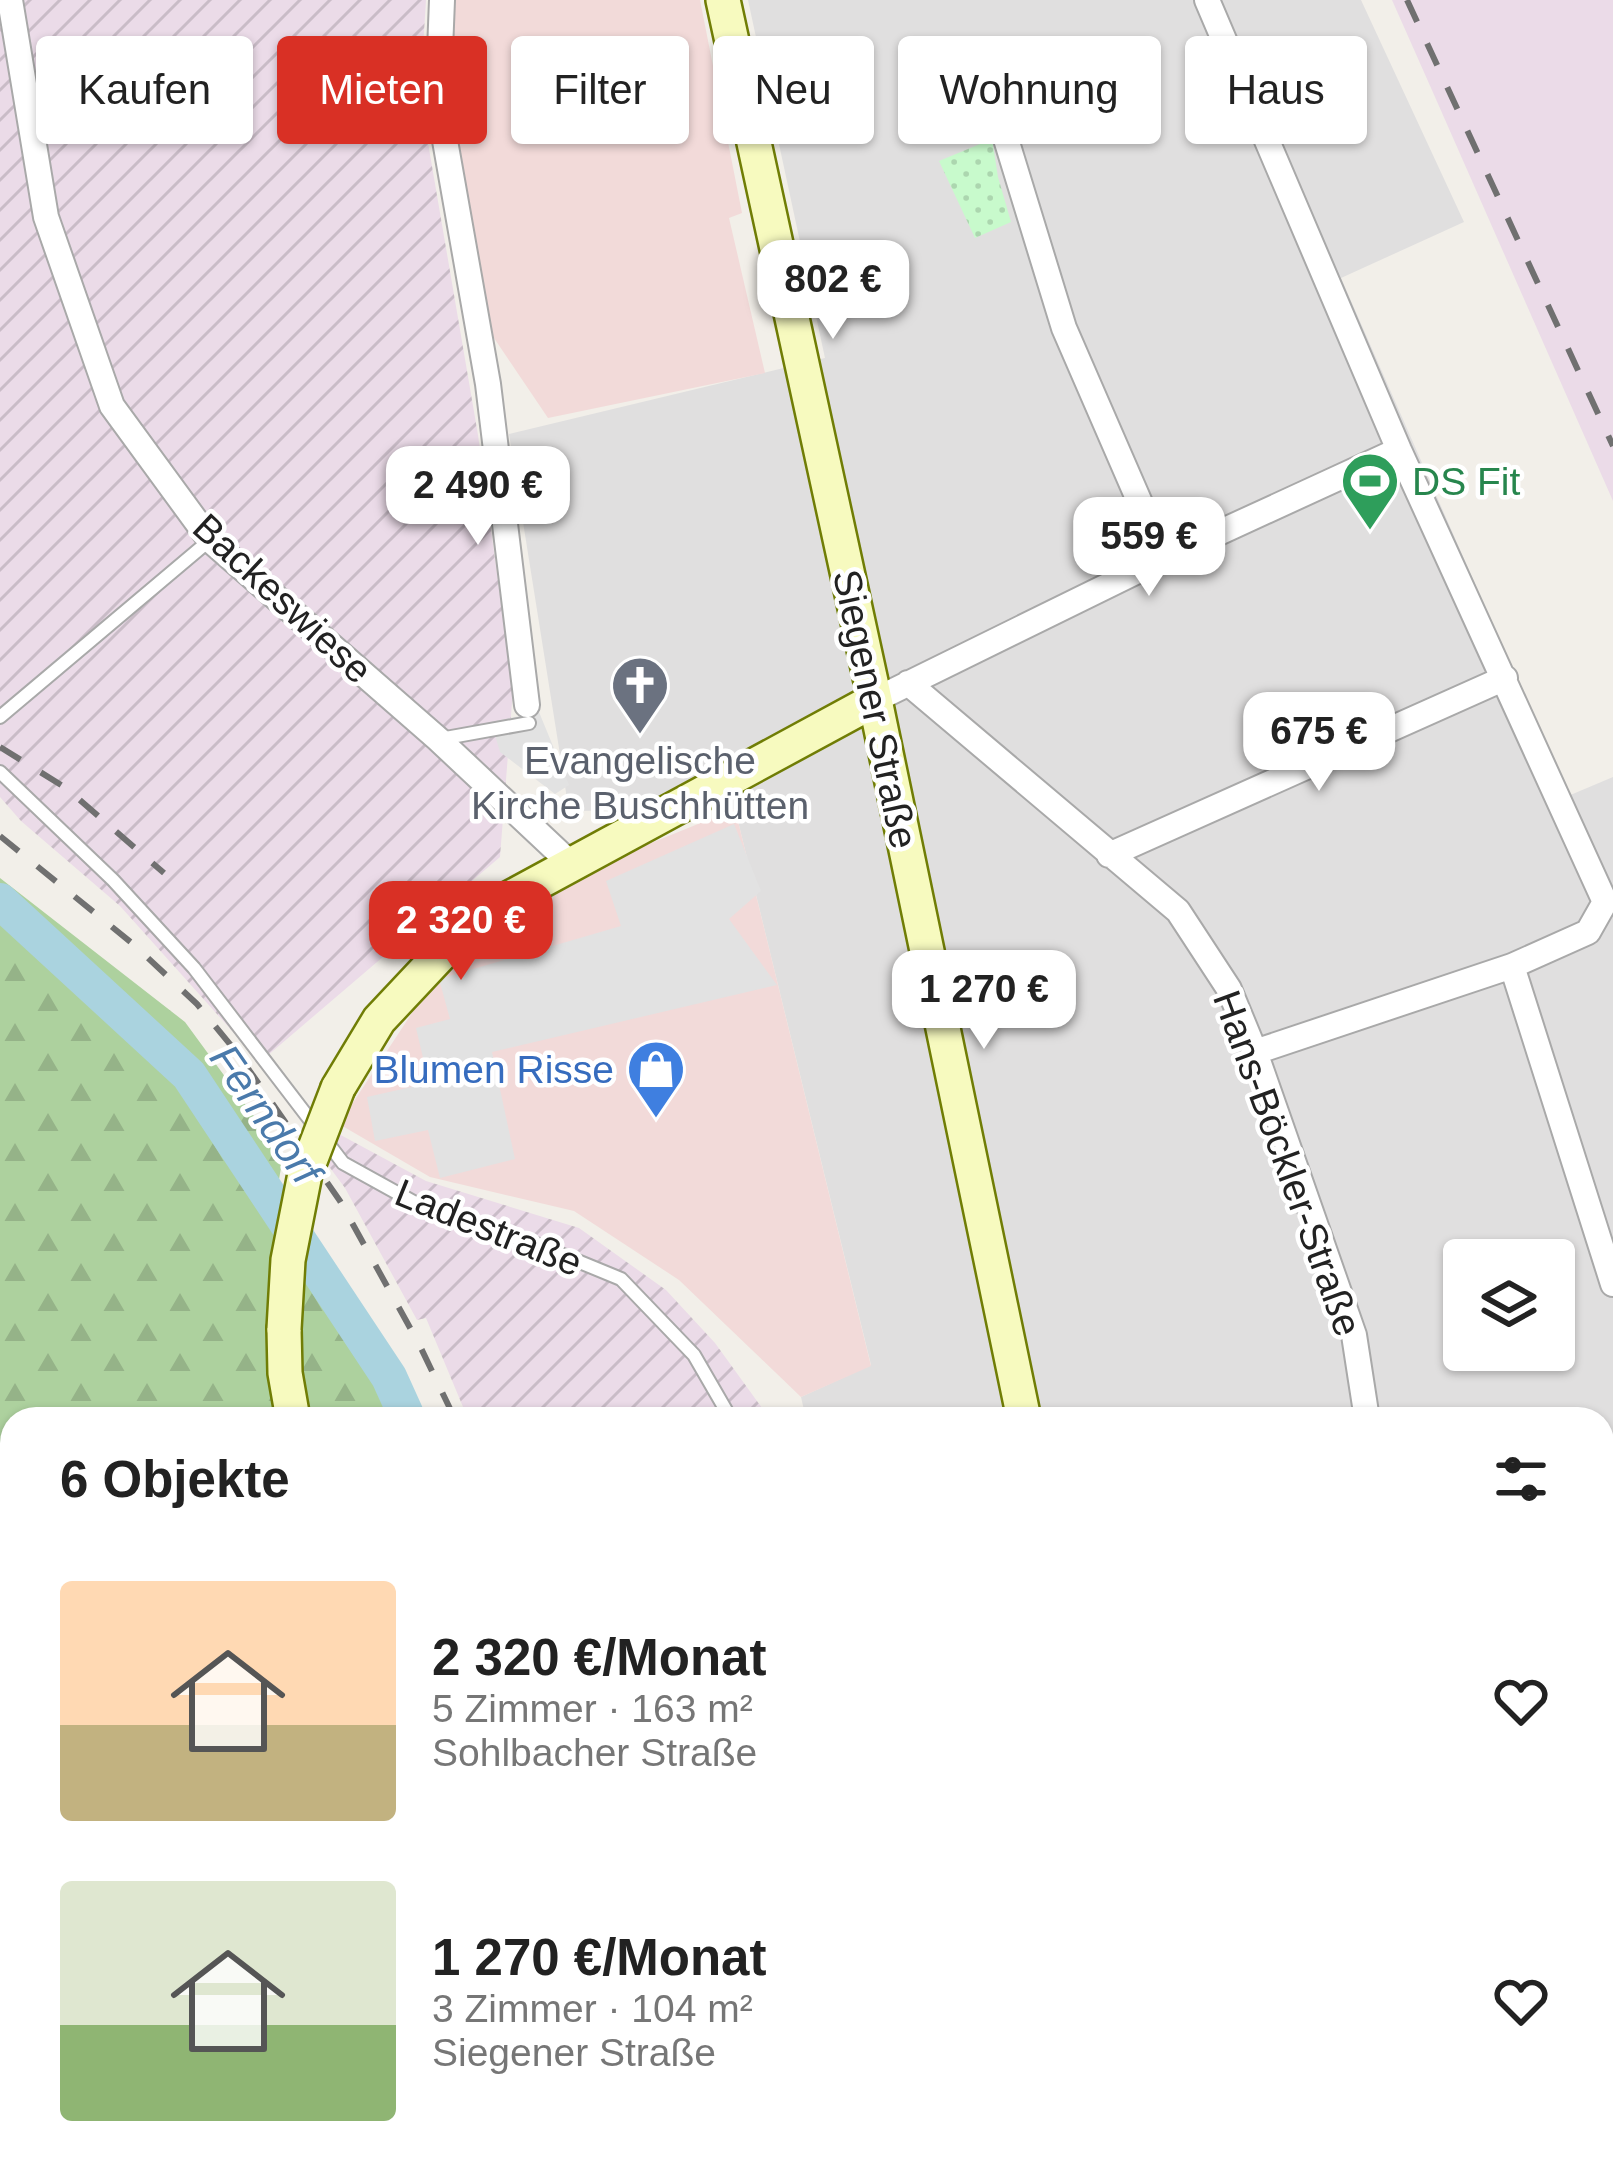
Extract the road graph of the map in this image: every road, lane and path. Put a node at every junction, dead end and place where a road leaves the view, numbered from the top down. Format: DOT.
graph roads {
  1 [pos="10,0"];
  2 [pos="442,0"];
  3 [pos="724,0"];
  4 [pos="1208,0"];
  5 [pos="1008,144"];
  6 [pos="1399,450"];
  7 [pos="210,540"];
  8 [pos="1164,558"];
  9 [pos="1505,678"];
  10 [pos="908,683"];
  11 [pos="875,700"];
  12 [pos="528,714"];
  13 [pos="0,717"];
  14 [pos="438,740"];
  15 [pos="0,772"];
  16 [pos="1108,855"];
  17 [pos="570,863"];
  18 [pos="1609,902"];
  19 [pos="1512,966"];
  20 [pos="1255,1052"];
  21 [pos="1613,1284"];
  22 [pos="291,1407"];
  23 [pos="724,1407"];
  24 [pos="1022,1407"];
  25 [pos="1365,1407"];
  1 -- 7 [label="street, Backeswiese"];
  2 -- 12 [label="street"];
  3 -- 11 [label="main road, Siegener Straße"];
  4 -- 6 [label="street"];
  5 -- 8 [label="street"];
  6 -- 8 [label="street"];
  6 -- 9 [label="street"];
  7 -- 13 [label="lane"];
  7 -- 14 [label="street, Backeswiese"];
  8 -- 10 [label="street"];
  9 -- 16 [label="street"];
  9 -- 18 [label="street"];
  10 -- 11 [label="street"];
  10 -- 16 [label="street, Hans-Böckler-Straße"];
  11 -- 17 [label="main road"];
  11 -- 24 [label="main road, Siegener Straße"];
  12 -- 14 [label="lane"];
  14 -- 17 [label="street, Backeswiese"];
  15 -- 23 [label="lane, Ladestraße"];
  16 -- 20 [label="street, Hans-Böckler-Straße"];
  17 -- 22 [label="main road, bridge"];
  18 -- 19 [label="street"];
  19 -- 20 [label="street"];
  19 -- 21 [label="street"];
  20 -- 25 [label="street, Hans-Böckler-Straße"];
}
